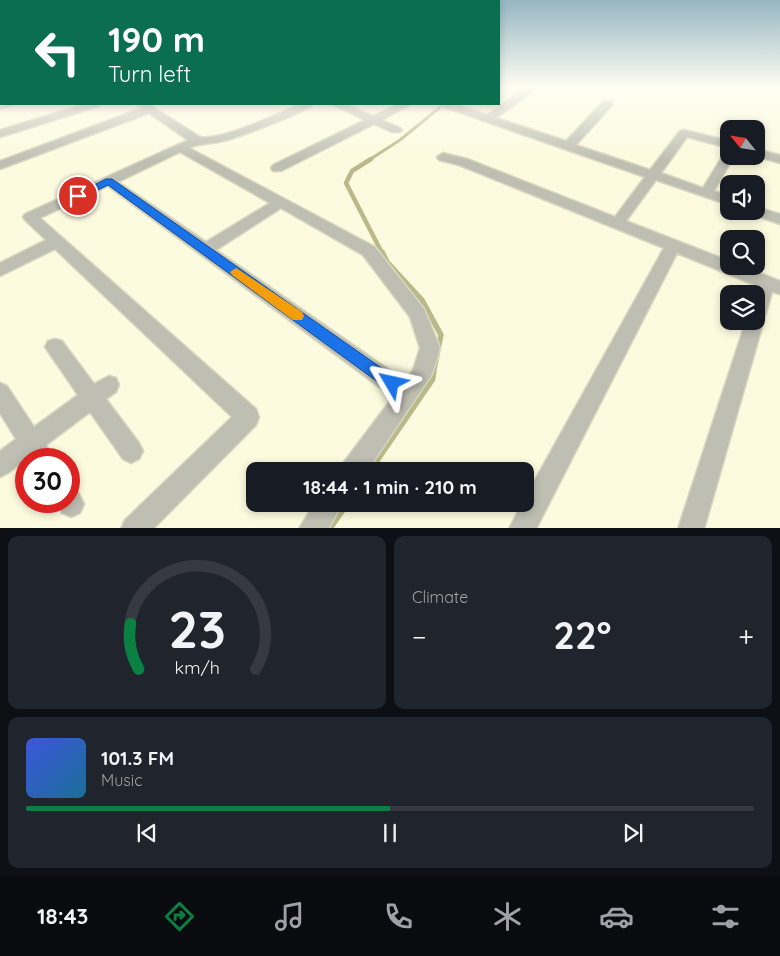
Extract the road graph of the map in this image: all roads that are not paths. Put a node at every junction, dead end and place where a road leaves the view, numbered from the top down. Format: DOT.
graph roads {
  1 [pos="71,112"];
  2 [pos="135,112"];
  3 [pos="151,112"];
  4 [pos="290,112"];
  5 [pos="354,112"];
  6 [pos="391,112"];
  7 [pos="467,112"];
  8 [pos="499,112"];
  9 [pos="600,112"];
  10 [pos="488,119"];
  11 [pos="374,120"];
  12 [pos="396,130"];
  13 [pos="0,134"];
  14 [pos="720,143"];
  15 [pos="189,144"];
  16 [pos="568,146"];
  17 [pos="765,155"];
  18 [pos="443,157"];
  19 [pos="780,159"];
  20 [pos="723,165"];
  21 [pos="0,166"];
  22 [pos="277,168"];
  23 [pos="653,175"];
  24 [pos="109,181"];
  25 [pos="706,193"];
  26 [pos="720,198"];
  27 [pos="282,202"];
  28 [pos="765,214"];
  29 [pos="780,219"];
  30 [pos="617,224"];
  31 [pos="57,241"];
  32 [pos="673,246"];
  33 [pos="205,250"];
  34 [pos="0,270"];
  35 [pos="773,286"];
  36 [pos="765,300"];
  37 [pos="752,330"];
  38 [pos="55,347"];
  39 [pos="109,385"];
  40 [pos="0,393"];
  41 [pos="407,394"];
  42 [pos="91,398"];
  43 [pos="34,448"];
  44 [pos="39,448"];
  45 [pos="131,451"];
  46 [pos="15,459"];
  47 [pos="359,462"];
  48 [pos="0,465"];
  49 [pos="324,512"];
  50 [pos="134,528"];
  51 [pos="312,528"];
  52 [pos="522,528"];
  53 [pos="690,528"];
  1 -- 13 [label="street"];
  2 -- 21 [label="street"];
  3 -- 15 [label="street"];
  4 -- 15 [label="street"];
  5 -- 11 [label="street"];
  6 -- 11 [label="street"];
  7 -- 10 [label="street"];
  8 -- 10 [label="street"];
  9 -- 16 [label="street"];
  10 -- 16 [label="street"];
  11 -- 12 [label="street"];
  11 -- 22 [label="street"];
  14 -- 23 [label="street"];
  15 -- 24 [label="street"];
  15 -- 27 [label="street"];
  16 -- 23 [label="street"];
  17 -- 19 [label="street"];
  18 -- 30 [label="street"];
  20 -- 25 [label="street"];
  23 -- 25 [label="street"];
  23 -- 30 [label="street"];
  24 -- 31 [label="street"];
  24 -- 33 [label="street"];
  25 -- 26 [label="street"];
  27 -- 33 [label="street"];
  27 -- 41 [label="street"];
  28 -- 29 [label="street"];
  30 -- 32 [label="street"];
  31 -- 34 [label="street"];
  31 -- 50 [label="street"];
  32 -- 35 [label="street"];
  32 -- 52 [label="street"];
  33 -- 41 [label="street"];
  35 -- 36 [label="street"];
  37 -- 53 [label="street"];
  38 -- 42 [label="street"];
  39 -- 42 [label="street"];
  40 -- 43 [label="street"];
  41 -- 47 [label="street"];
  42 -- 44 [label="street"];
  42 -- 45 [label="street"];
  46 -- 48 [label="street"];
  49 -- 51 [label="street"];
}
